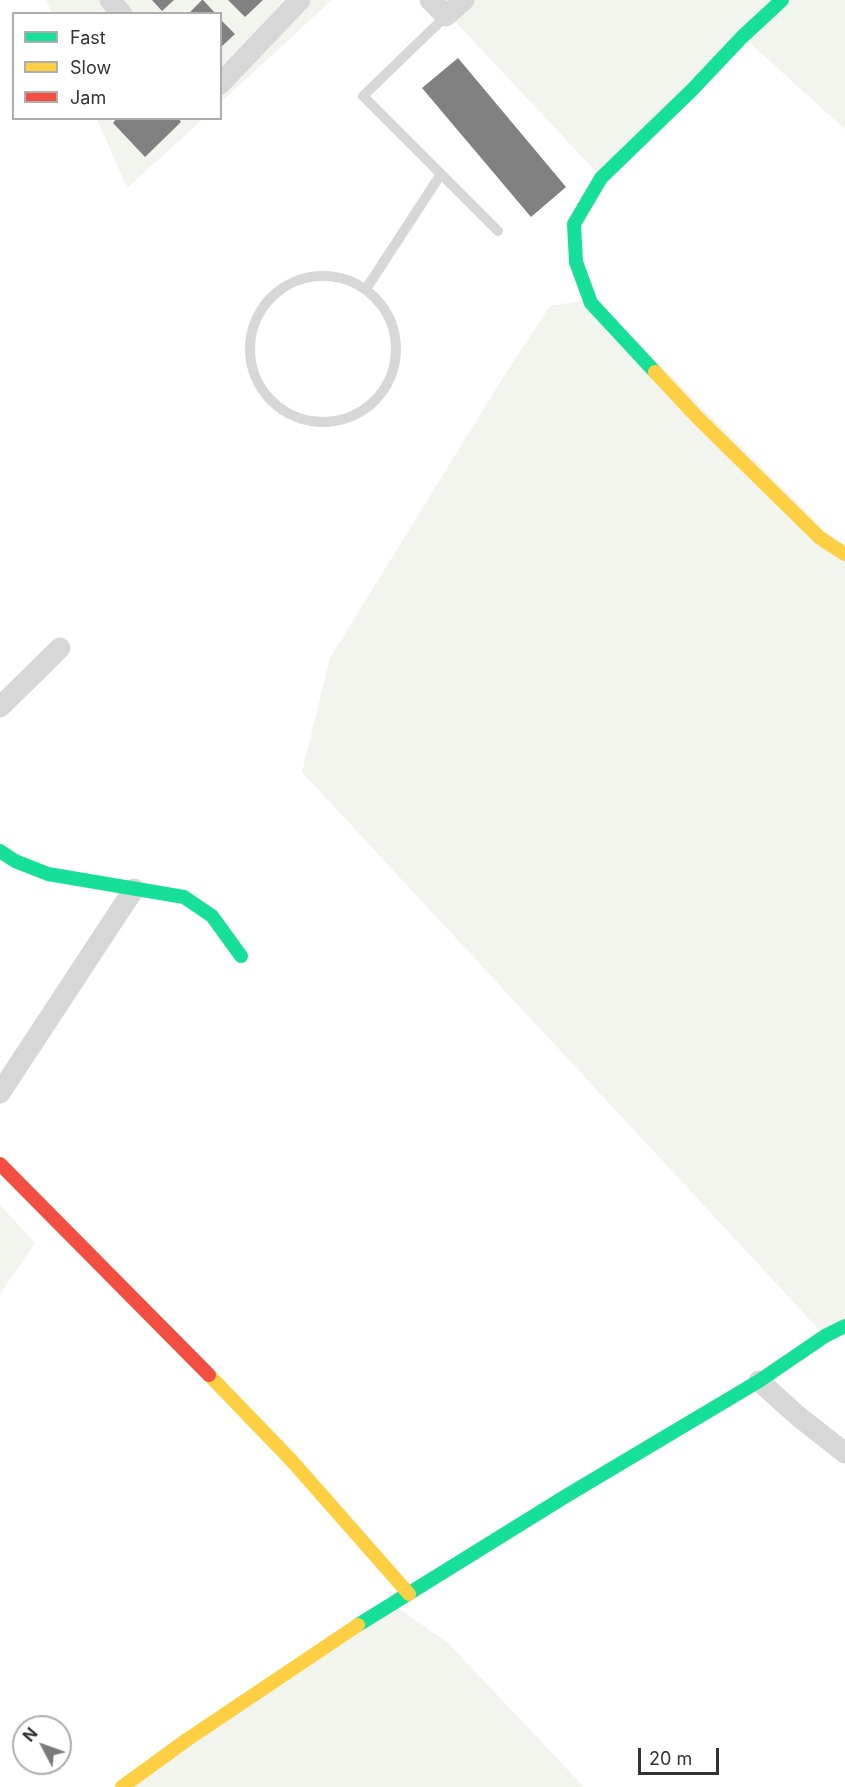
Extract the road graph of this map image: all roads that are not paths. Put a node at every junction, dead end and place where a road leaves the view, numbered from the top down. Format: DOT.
graph roads {
  1 [pos="110,0"];
  2 [pos="300,0"];
  3 [pos="430,0"];
  4 [pos="464,0"];
  5 [pos="773,3"];
  6 [pos="120,12"];
  7 [pos="446,16"];
  8 [pos="222,82"];
  9 [pos="441,174"];
  10 [pos="498,231"];
  11 [pos="366,289"];
  12 [pos="845,554"];
  13 [pos="60,648"];
  14 [pos="0,707"];
  15 [pos="0,851"];
  16 [pos="134,889"];
  17 [pos="242,956"];
  18 [pos="0,1094"];
  19 [pos="0,1164"];
  20 [pos="845,1326"];
  21 [pos="759,1381"];
  22 [pos="845,1453"];
  23 [pos="409,1594"];
  24 [pos="122,1787"];
  1 -- 6 [label="street"];
  2 -- 8 [label="street"];
  3 -- 7 [label="street"];
  4 -- 7 [label="street"];
  5 -- 12 [label="street"];
  7 -- 9 [label="lane"];
  9 -- 10 [label="lane"];
  9 -- 11 [label="lane"];
  11 -- 11 [label="lane"];
  13 -- 14 [label="street"];
  15 -- 16 [label="street"];
  16 -- 17 [label="street"];
  16 -- 18 [label="street"];
  19 -- 23 [label="street"];
  20 -- 21 [label="street"];
  21 -- 22 [label="street"];
  21 -- 23 [label="street"];
  23 -- 24 [label="street"];
}
